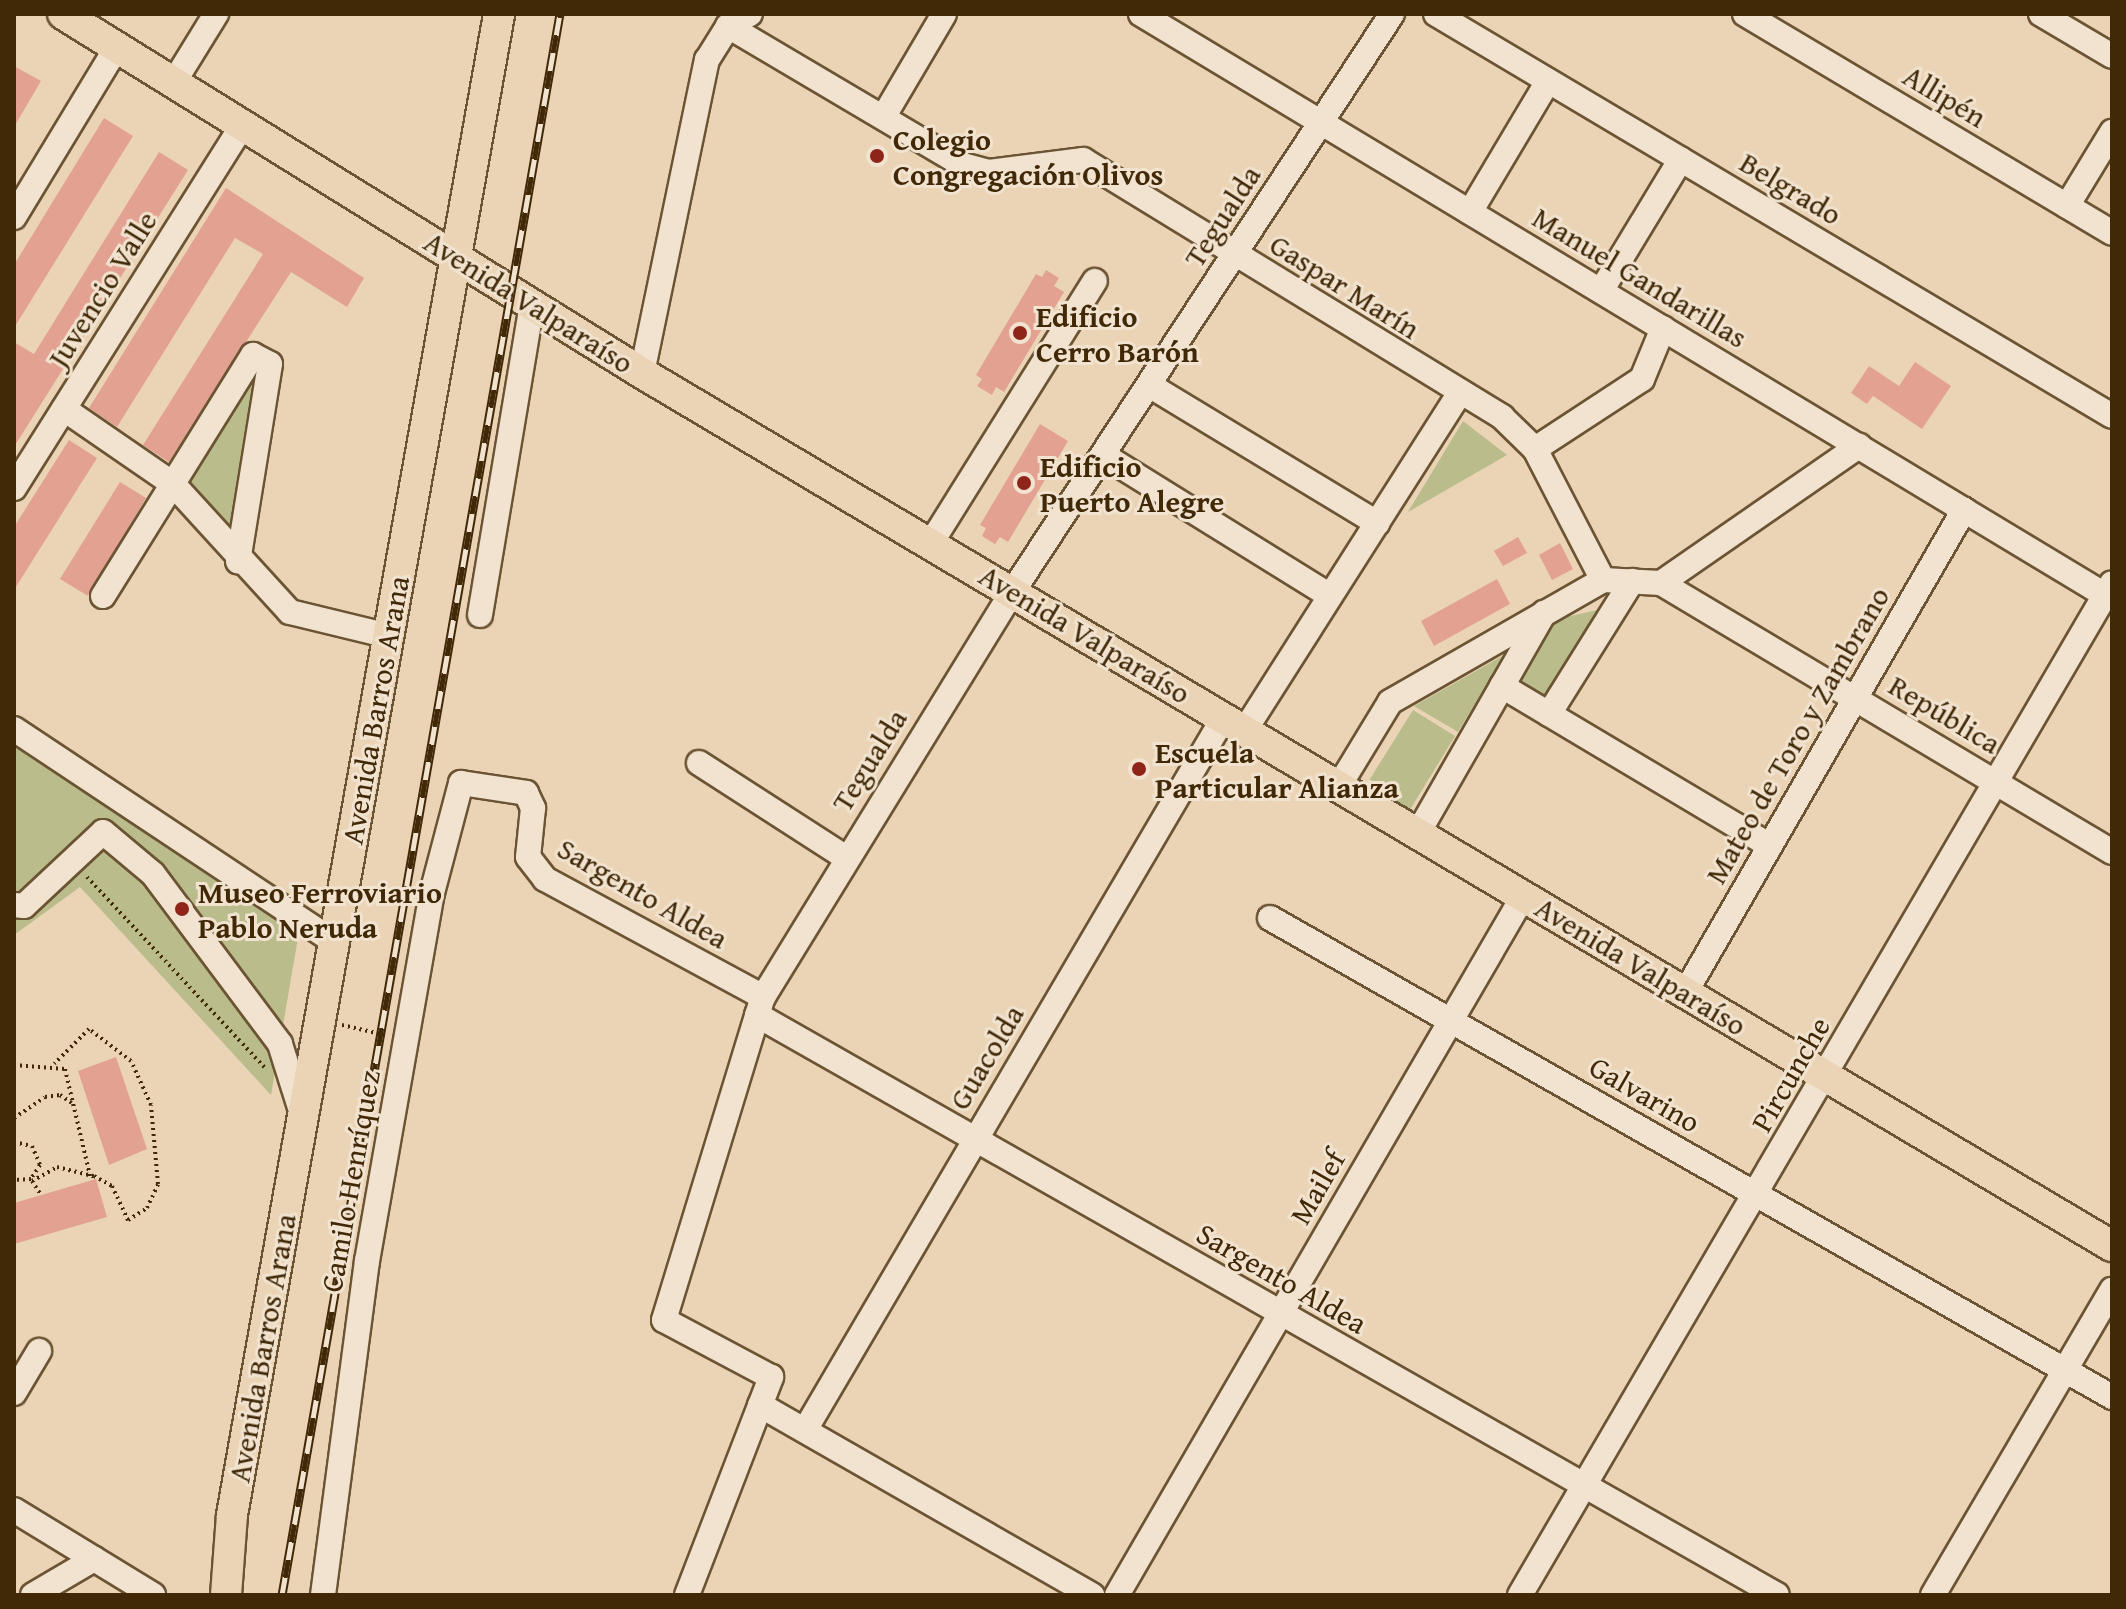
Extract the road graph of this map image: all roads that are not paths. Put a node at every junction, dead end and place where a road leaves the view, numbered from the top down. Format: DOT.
graph roads {
  1 [pos="63,14"];
  2 [pos="216,14"];
  3 [pos="499,14"];
  4 [pos="750,14"];
  5 [pos="944,14"];
  6 [pos="1141,14"];
  7 [pos="1392,14"];
  8 [pos="1436,14"];
  9 [pos="1745,14"];
  10 [pos="2041,14"];
  11 [pos="1785,24"];
  12 [pos="728,26"];
  13 [pos="117,47"];
  14 [pos="2112,56"];
  15 [pos="1548,81"];
  16 [pos="174,82"];
  17 [pos="884,116"];
  18 [pos="1322,123"];
  19 [pos="243,125"];
  20 [pos="2112,132"];
  21 [pos="1681,159"];
  22 [pos="2067,206"];
  23 [pos="1470,212"];
  24 [pos="15,214"];
  25 [pos="2112,233"];
  26 [pos="1235,254"];
  27 [pos="456,256"];
  28 [pos="1095,281"];
  29 [pos="1601,291"];
  30 [pos="532,305"];
  31 [pos="1663,328"];
  32 [pos="642,373"];
  33 [pos="1149,385"];
  34 [pos="1459,394"];
  35 [pos="64,409"];
  36 [pos="2112,416"];
  37 [pos="1859,446"];
  38 [pos="1535,449"];
  39 [pos="1103,455"];
  40 [pos="173,484"];
  41 [pos="14,488"];
  42 [pos="1964,510"];
  43 [pos="1377,523"];
  44 [pos="931,543"];
  45 [pos="238,561"];
  46 [pos="1603,580"];
  47 [pos="1632,581"];
  48 [pos="1661,583"];
  49 [pos="2109,589"];
  50 [pos="1013,591"];
  51 [pos="103,596"];
  52 [pos="1330,596"];
  53 [pos="1545,611"];
  54 [pos="480,615"];
  55 [pos="389,636"];
  56 [pos="1502,686"];
  57 [pos="1855,698"];
  58 [pos="1549,714"];
  59 [pos="1235,724"];
  60 [pos="14,729"];
  61 [pos="699,763"];
  62 [pos="1998,782"];
  63 [pos="461,783"];
  64 [pos="1339,786"];
  65 [pos="1418,833"];
  66 [pos="1770,846"];
  67 [pos="2112,852"];
  68 [pos="845,857"];
  69 [pos="1524,895"];
  70 [pos="14,905"];
  71 [pos="1270,918"];
  72 [pos="334,942"];
  73 [pos="1685,993"];
  74 [pos="760,1006"];
  75 [pos="1451,1020"];
  76 [pos="1825,1076"];
  77 [pos="303,1117"];
  78 [pos="974,1140"];
  79 [pos="1757,1195"];
  80 [pos="2112,1246"];
  81 [pos="2112,1290"];
  82 [pos="1280,1313"];
  83 [pos="39,1351"];
  84 [pos="2065,1371"];
  85 [pos="14,1393"];
  86 [pos="2112,1397"];
  87 [pos="760,1405"];
  88 [pos="805,1430"];
  89 [pos="1584,1487"];
  90 [pos="14,1510"];
  91 [pos="94,1559"];
  92 [pos="33,1595"];
  93 [pos="153,1595"];
  94 [pos="226,1595"];
  95 [pos="323,1595"];
  96 [pos="687,1595"];
  97 [pos="1092,1595"];
  98 [pos="1117,1595"];
  99 [pos="1520,1595"];
  100 [pos="1777,1595"];
  101 [pos="1933,1595"];
  1 -- 13 [label="main road, Avenida Valparaíso"];
  2 -- 16 [label="street"];
  3 -- 27 [label="main road, Avenida Barros Arana"];
  4 -- 12 [label="street"];
  5 -- 17 [label="street"];
  6 -- 18 [label="street, Manuel Gandarillas"];
  7 -- 18 [label="street, Tegualda"];
  8 -- 15 [label="street, Belgrado"];
  9 -- 11 [label="street, Allipén"];
  10 -- 14 [label="street"];
  11 -- 22 [label="street, Allipén"];
  12 -- 17 [label="street"];
  12 -- 32 [label="street"];
  13 -- 16 [label="main road, Avenida Valparaíso"];
  13 -- 24 [label="street"];
  15 -- 21 [label="street, Belgrado"];
  15 -- 23 [label="street"];
  16 -- 19 [label="main road, Avenida Valparaíso"];
  17 -- 26 [label="street, Gaspar Marín"];
  18 -- 23 [label="street, Manuel Gandarillas"];
  18 -- 26 [label="street, Tegualda"];
  19 -- 27 [label="main road, Avenida Valparaíso"];
  19 -- 35 [label="street, Juvencio Valle"];
  20 -- 22 [label="street"];
  21 -- 29 [label="street"];
  21 -- 36 [label="street, Belgrado"];
  22 -- 25 [label="street, Allipén"];
  23 -- 29 [label="street, Manuel Gandarillas"];
  26 -- 33 [label="street, Tegualda"];
  26 -- 34 [label="street, Gaspar Marín"];
  27 -- 30 [label="main road, Avenida Valparaíso"];
  27 -- 55 [label="main road, Avenida Barros Arana"];
  28 -- 44 [label="street"];
  29 -- 31 [label="street, Manuel Gandarillas"];
  30 -- 32 [label="main road, Avenida Valparaíso"];
  30 -- 54 [label="street"];
  31 -- 37 [label="street, Manuel Gandarillas"];
  31 -- 38 [label="street"];
  32 -- 44 [label="main road, Avenida Valparaíso"];
  33 -- 39 [label="street, Tegualda"];
  33 -- 43 [label="street"];
  34 -- 38 [label="street, Gaspar Marín"];
  34 -- 43 [label="street, Guacolda"];
  35 -- 40 [label="street"];
  35 -- 41 [label="street, Juvencio Valle"];
  37 -- 42 [label="street, Manuel Gandarillas"];
  37 -- 48 [label="street"];
  38 -- 46 [label="street, Gaspar Marín"];
  39 -- 50 [label="street, Tegualda"];
  39 -- 52 [label="street"];
  40 -- 45 [label="street"];
  40 -- 45 [label="street"];
  40 -- 51 [label="street"];
  42 -- 49 [label="street, Manuel Gandarillas"];
  42 -- 57 [label="street, Mateo de Toro y Zambrano"];
  43 -- 52 [label="street, Guacolda"];
  44 -- 50 [label="main road, Avenida Valparaíso"];
  45 -- 55 [label="street"];
  46 -- 47 [label="street"];
  46 -- 53 [label="street"];
  47 -- 48 [label="street"];
  47 -- 58 [label="street"];
  48 -- 57 [label="street, República"];
  49 -- 62 [label="street, Pircunche"];
  50 -- 59 [label="main road, Avenida Valparaíso"];
  50 -- 68 [label="street, Tegualda"];
  52 -- 59 [label="street, Guacolda"];
  53 -- 56 [label="street"];
  53 -- 64 [label="street"];
  55 -- 72 [label="main road, Avenida Barros Arana"];
  56 -- 58 [label="street"];
  56 -- 65 [label="street"];
  57 -- 62 [label="street, República"];
  57 -- 66 [label="street, Mateo de Toro y Zambrano"];
  58 -- 66 [label="street"];
  59 -- 64 [label="main road, Avenida Valparaíso"];
  59 -- 78 [label="street, Guacolda"];
  60 -- 72 [label="street"];
  61 -- 68 [label="street, Tegualda"];
  62 -- 67 [label="street, República"];
  62 -- 76 [label="street, Pircunche"];
  63 -- 74 [label="street, Sargento Aldea"];
  63 -- 95 [label="street, Camilo Henríquez"];
  64 -- 65 [label="main road, Avenida Valparaíso"];
  65 -- 69 [label="main road, Avenida Valparaíso"];
  66 -- 73 [label="street, Mateo de Toro y Zambrano"];
  68 -- 74 [label="street, Tegualda"];
  69 -- 73 [label="main road, Avenida Valparaíso"];
  69 -- 75 [label="street, Mailef"];
  70 -- 77 [label="street"];
  71 -- 75 [label="street, Galvarino"];
  72 -- 77 [label="main road, Avenida Barros Arana"];
  73 -- 76 [label="main road, Avenida Valparaíso"];
  74 -- 78 [label="street, Sargento Aldea"];
  74 -- 87 [label="street, Tegualda"];
  75 -- 79 [label="street, Galvarino"];
  75 -- 82 [label="street, Mailef"];
  76 -- 79 [label="street, Pircunche"];
  76 -- 80 [label="main road, Avenida Valparaíso"];
  77 -- 94 [label="main road, Avenida Barros Arana"];
  78 -- 82 [label="street, Sargento Aldea"];
  78 -- 88 [label="street, Guacolda"];
  79 -- 84 [label="street, Galvarino"];
  79 -- 89 [label="street, Pircunche"];
  81 -- 84 [label="street"];
  82 -- 89 [label="street, Sargento Aldea"];
  82 -- 98 [label="street, Mailef"];
  83 -- 85 [label="street"];
  84 -- 86 [label="street, Galvarino"];
  84 -- 101 [label="street"];
  87 -- 88 [label="street"];
  87 -- 96 [label="street"];
  88 -- 97 [label="street"];
  89 -- 99 [label="street, Pircunche"];
  89 -- 100 [label="street, Sargento Aldea"];
  90 -- 91 [label="street"];
  91 -- 92 [label="street"];
  91 -- 93 [label="street"];
}
